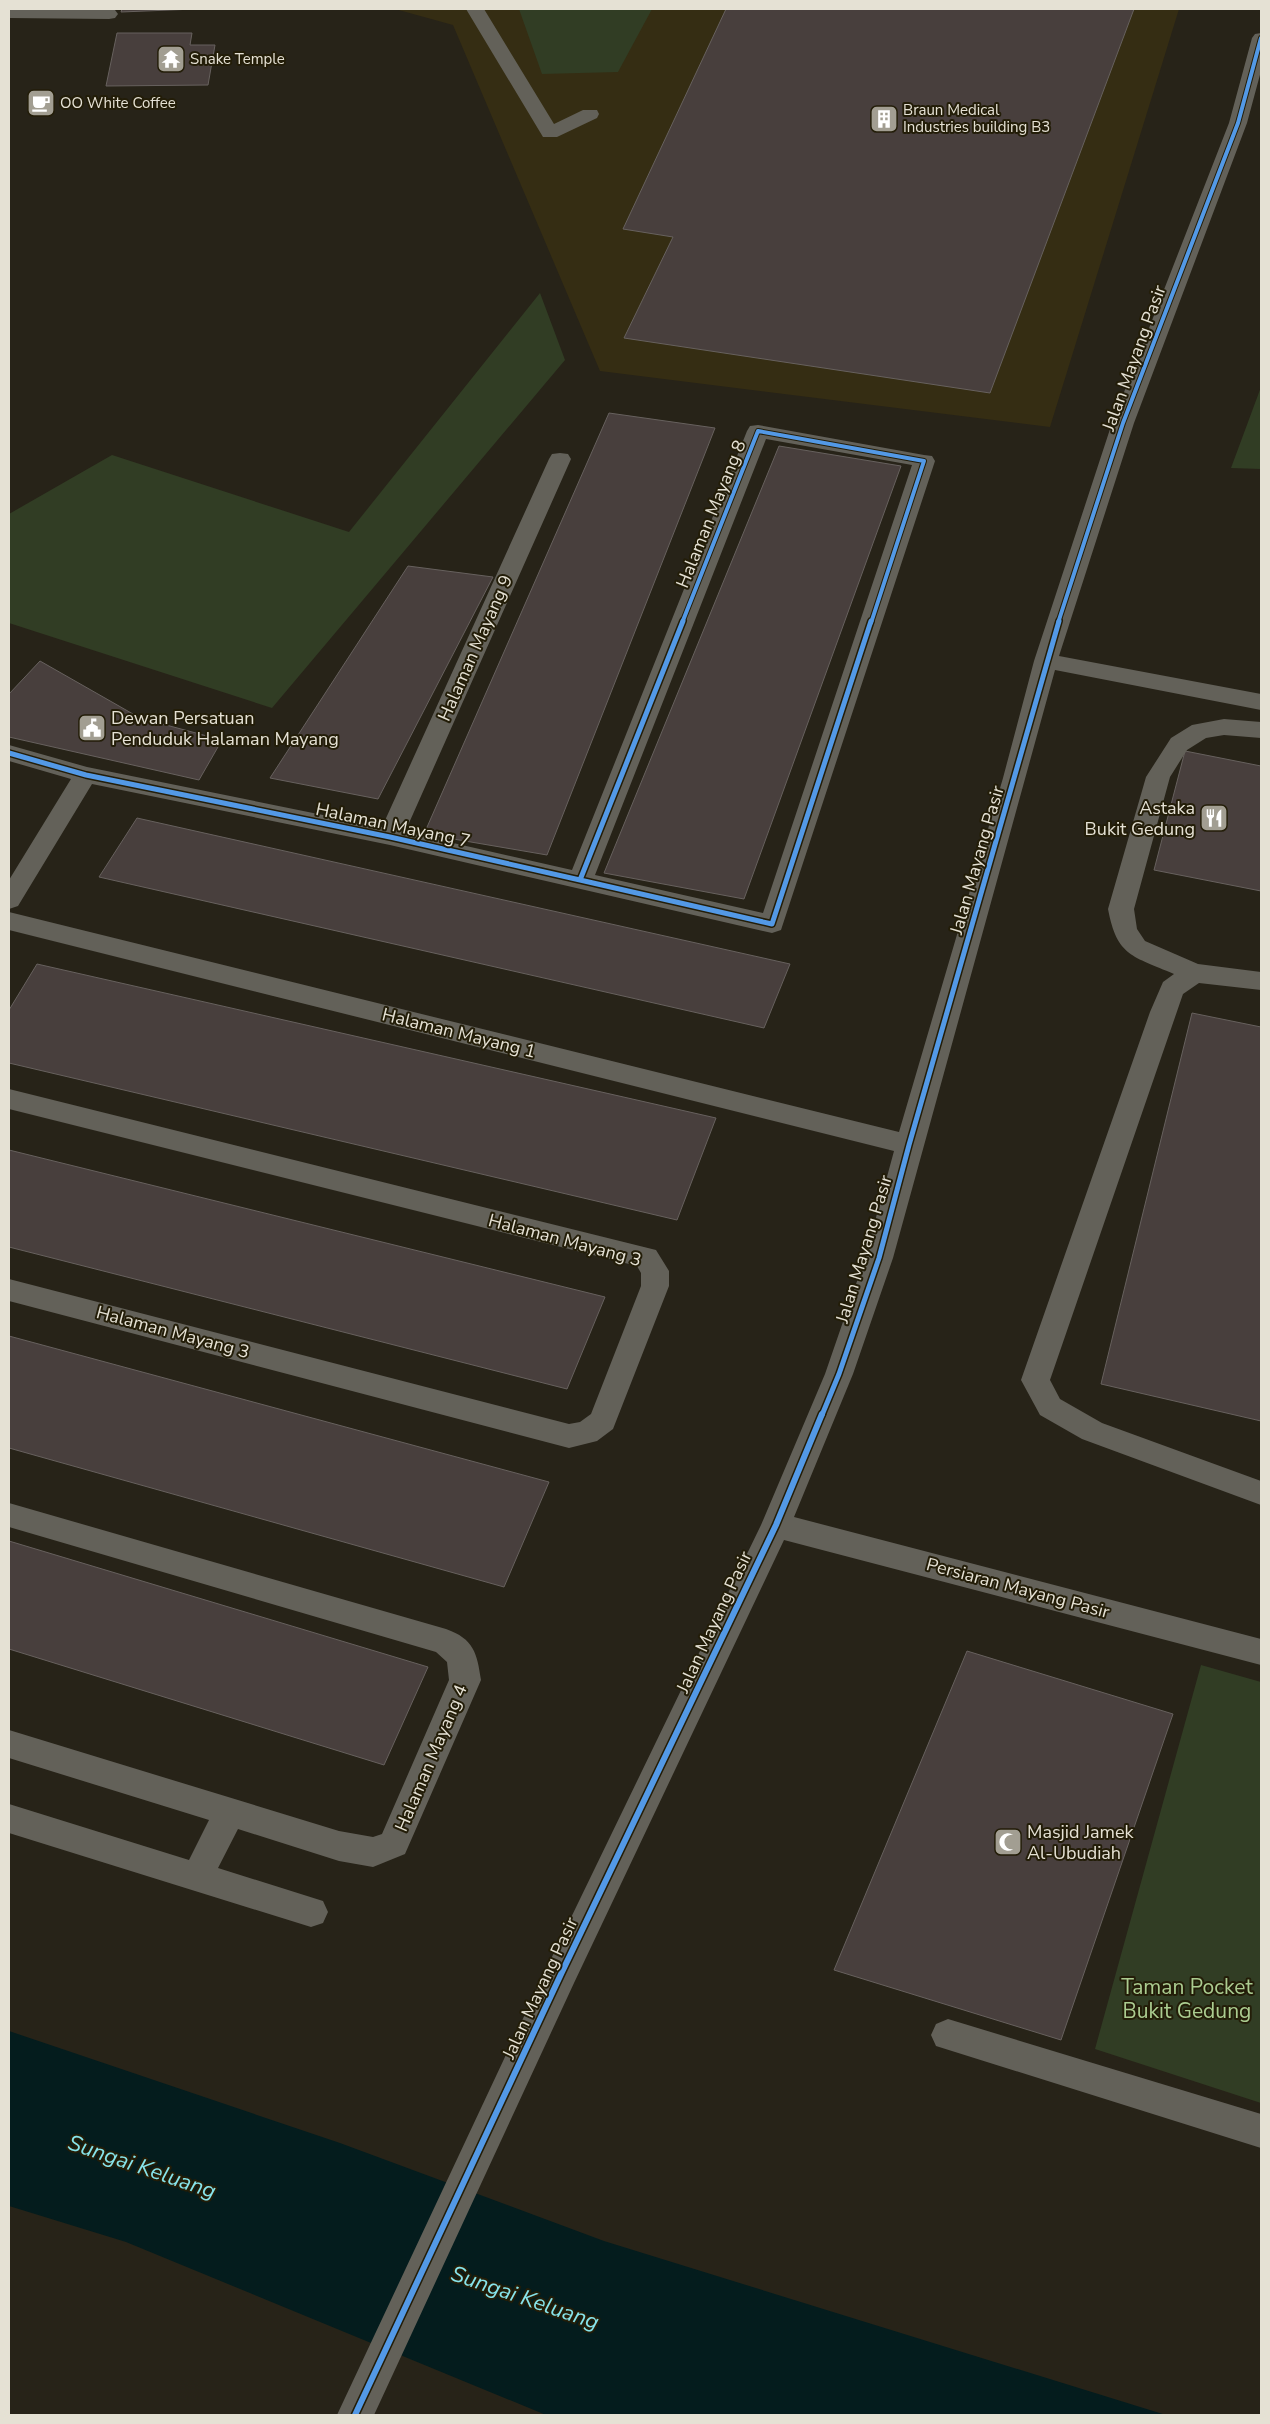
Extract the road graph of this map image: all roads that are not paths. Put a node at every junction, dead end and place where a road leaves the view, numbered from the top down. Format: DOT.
graph roads {
  1 [pos="475,9"];
  2 [pos="9,13"];
  3 [pos="109,14"];
  4 [pos="1261,38"];
  5 [pos="590,114"];
  6 [pos="560,460"];
  7 [pos="1046,661"];
  8 [pos="1261,702"];
  9 [pos="1261,730"];
  10 [pos="9,753"];
  11 [pos="86,775"];
  12 [pos="390,837"];
  13 [pos="580,881"];
  14 [pos="9,900"];
  15 [pos="9,921"];
  16 [pos="772,924"];
  17 [pos="1194,973"];
  18 [pos="1261,981"];
  19 [pos="9,1099"];
  20 [pos="909,1145"];
  21 [pos="9,1290"];
  22 [pos="1261,1494"];
  23 [pos="9,1515"];
  24 [pos="776,1524"];
  25 [pos="1261,1652"];
  26 [pos="9,1744"];
  27 [pos="230,1812"];
  28 [pos="9,1819"];
  29 [pos="197,1877"];
  30 [pos="311,1912"];
  31 [pos="948,2035"];
  32 [pos="1261,2131"];
  33 [pos="355,2415"];
  1 -- 5 [label="street"];
  2 -- 3 [label="street"];
  4 -- 7 [label="street, Jalan Mayang Pasir"];
  6 -- 12 [label="street, Halaman Mayang 9"];
  7 -- 8 [label="street"];
  7 -- 20 [label="street, Jalan Mayang Pasir"];
  9 -- 17 [label="street"];
  10 -- 11 [label="street, Halaman Mayang 7"];
  11 -- 12 [label="street, Halaman Mayang 7"];
  11 -- 14 [label="street"];
  12 -- 13 [label="street, Halaman Mayang 7"];
  13 -- 16 [label="street, Halaman Mayang 7"];
  13 -- 16 [label="street, Halaman Mayang 8"];
  15 -- 20 [label="street, Halaman Mayang 1"];
  17 -- 18 [label="street"];
  17 -- 22 [label="street"];
  19 -- 21 [label="street, Halaman Mayang 3"];
  20 -- 24 [label="street, Jalan Mayang Pasir"];
  23 -- 27 [label="street, Halaman Mayang 4"];
  24 -- 25 [label="street, Persiaran Mayang Pasir"];
  24 -- 33 [label="street, Jalan Mayang Pasir"];
  26 -- 27 [label="street, Halaman Mayang 4"];
  27 -- 29 [label="street"];
  28 -- 29 [label="street"];
  29 -- 30 [label="street"];
  31 -- 32 [label="street"];
}
